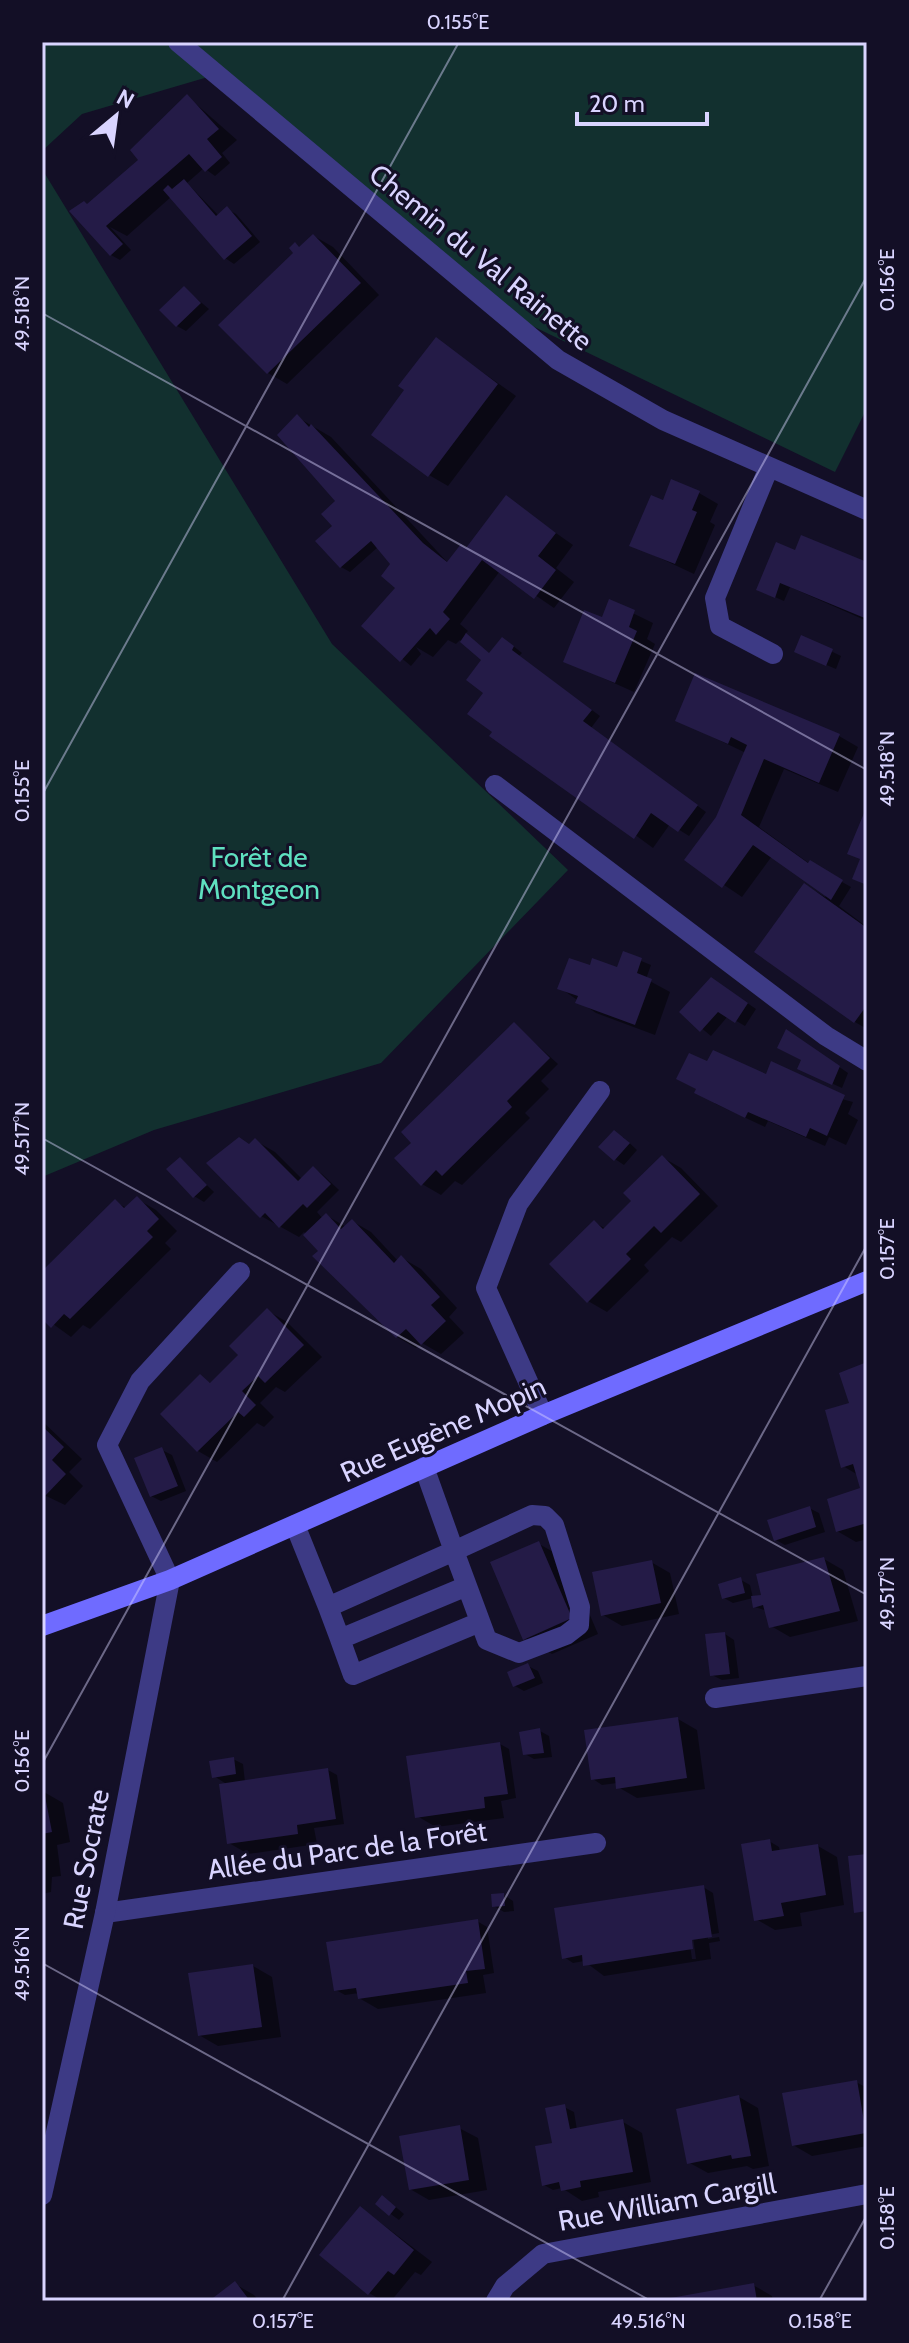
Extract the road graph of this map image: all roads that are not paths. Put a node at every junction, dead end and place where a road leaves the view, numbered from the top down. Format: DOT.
graph roads {
  1 [pos="178,42"];
  2 [pos="769,467"];
  3 [pos="867,510"];
  4 [pos="773,654"];
  5 [pos="495,785"];
  6 [pos="867,1061"];
  7 [pos="600,1091"];
  8 [pos="240,1272"];
  9 [pos="867,1281"];
  10 [pos="543,1415"];
  11 [pos="424,1467"];
  12 [pos="295,1525"];
  13 [pos="454,1551"];
  14 [pos="170,1580"];
  15 [pos="467,1586"];
  16 [pos="328,1607"];
  17 [pos="480,1622"];
  18 [pos="42,1626"];
  19 [pos="340,1639"];
  20 [pos="867,1676"];
  21 [pos="715,1698"];
  22 [pos="596,1843"];
  23 [pos="105,1913"];
  24 [pos="867,2194"];
  25 [pos="42,2195"];
  26 [pos="496,2301"];
  1 -- 2 [label="street, Chemin du Val Rainette"];
  2 -- 3 [label="street, Chemin du Val Rainette"];
  2 -- 4 [label="street"];
  5 -- 6 [label="street"];
  7 -- 10 [label="street"];
  8 -- 14 [label="street"];
  9 -- 10 [label="main road, Rue Eugène Mopin"];
  10 -- 11 [label="main road, Rue Eugène Mopin"];
  11 -- 12 [label="main road, Rue Eugène Mopin"];
  11 -- 13 [label="street"];
  12 -- 14 [label="main road, Rue Eugène Mopin"];
  12 -- 16 [label="street"];
  13 -- 15 [label="street"];
  13 -- 16 [label="street"];
  13 -- 17 [label="street"];
  14 -- 18 [label="main road, Rue Eugène Mopin"];
  14 -- 23 [label="street, Rue Socrate"];
  15 -- 17 [label="street"];
  15 -- 19 [label="street"];
  16 -- 19 [label="street"];
  17 -- 19 [label="street"];
  20 -- 21 [label="street"];
  22 -- 23 [label="street, Allée du Parc de la Forêt"];
  23 -- 25 [label="street, Rue Socrate"];
  24 -- 26 [label="street, Rue William Cargill"];
}
